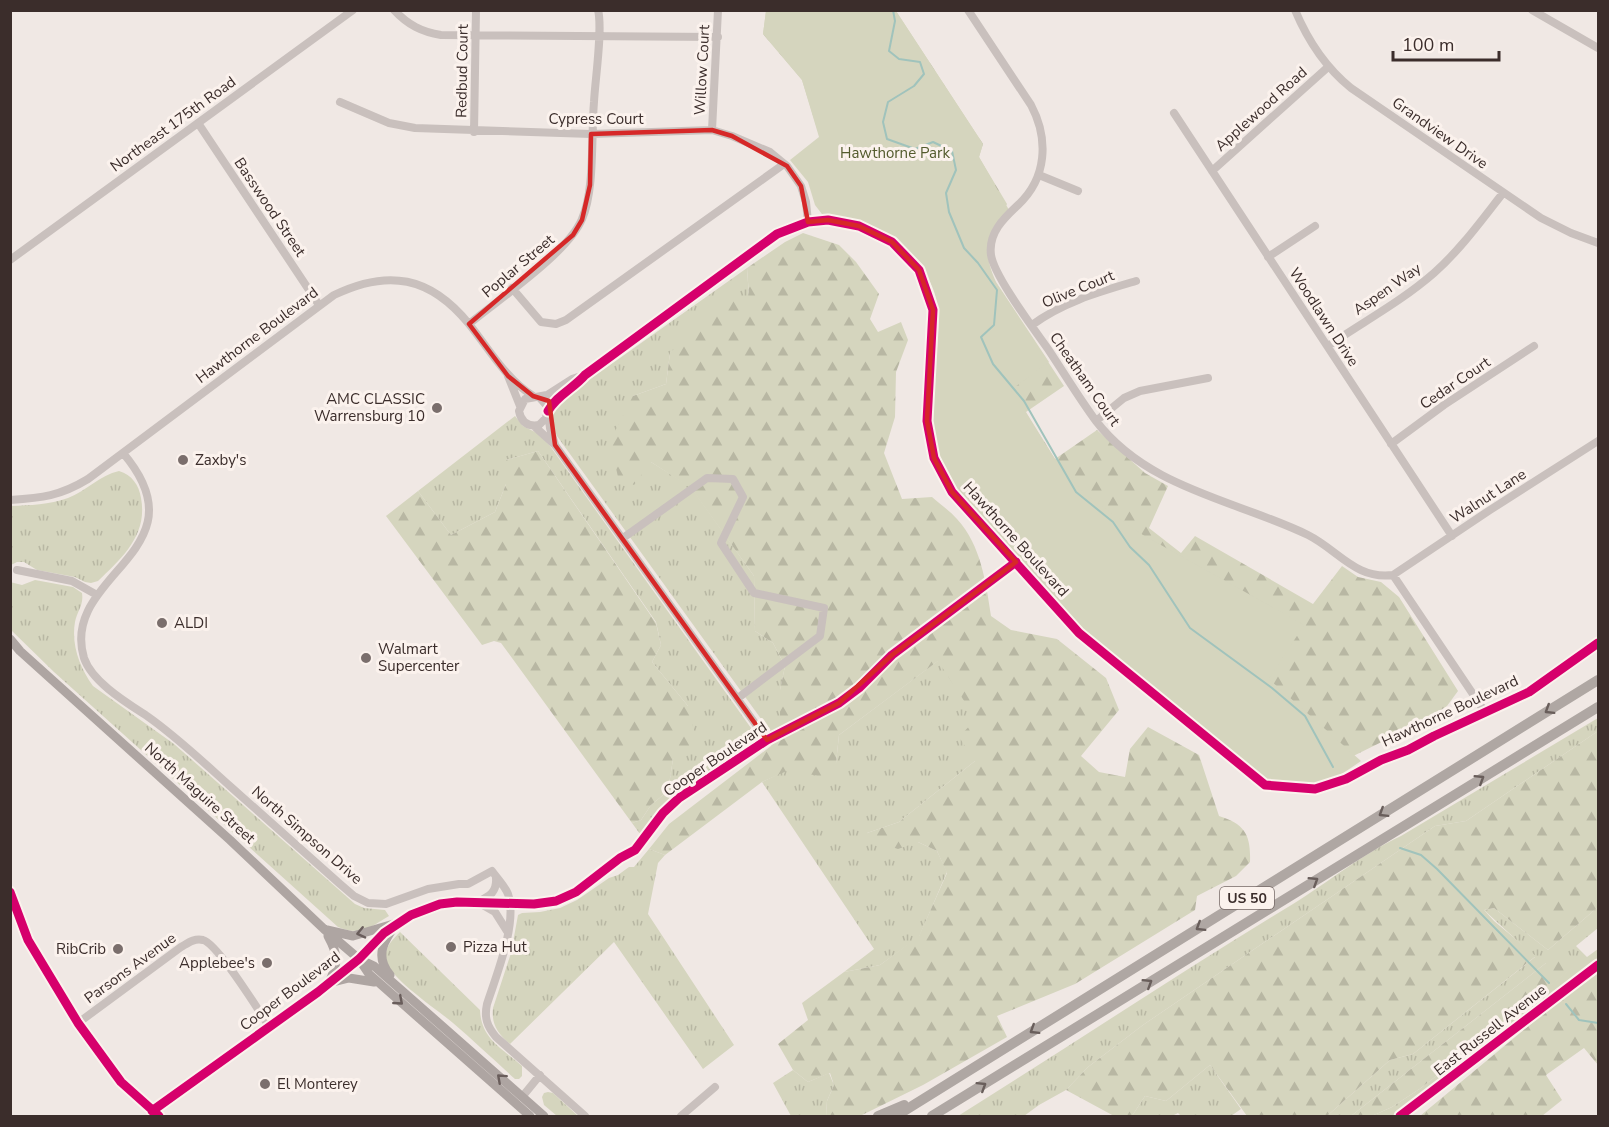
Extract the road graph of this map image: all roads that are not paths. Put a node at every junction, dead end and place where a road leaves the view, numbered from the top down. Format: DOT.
graph roads {
  1 [pos="353,10"];
  2 [pos="394,10"];
  3 [pos="476,10"];
  4 [pos="598,10"];
  5 [pos="718,10"];
  6 [pos="968,10"];
  7 [pos="1295,10"];
  8 [pos="1532,10"];
  9 [pos="476,36"];
  10 [pos="599,37"];
  11 [pos="718,37"];
  12 [pos="1599,48"];
  13 [pos="1328,67"];
  14 [pos="340,102"];
  15 [pos="1174,113"];
  16 [pos="198,123"];
  17 [pos="712,130"];
  18 [pos="474,132"];
  19 [pos="591,134"];
  20 [pos="784,164"];
  21 [pos="1212,171"];
  22 [pos="1039,175"];
  23 [pos="1078,191"];
  24 [pos="1503,193"];
  25 [pos="808,222"];
  26 [pos="1315,226"];
  27 [pos="1599,243"];
  28 [pos="1268,257"];
  29 [pos="10,260"];
  30 [pos="1136,281"];
  31 [pos="512,288"];
  32 [pos="320,306"];
  33 [pos="469,324"];
  34 [pos="1032,325"];
  35 [pos="1328,346"];
  36 [pos="1534,346"];
  37 [pos="585,375"];
  38 [pos="508,376"];
  39 [pos="1208,378"];
  40 [pos="536,397"];
  41 [pos="520,406"];
  42 [pos="548,412"];
  43 [pos="1096,421"];
  44 [pos="534,426"];
  45 [pos="1599,441"];
  46 [pos="1391,444"];
  47 [pos="555,445"];
  48 [pos="123,453"];
  49 [pos="10,500"];
  50 [pos="1452,536"];
  51 [pos="623,538"];
  52 [pos="1016,562"];
  53 [pos="16,570"];
  54 [pos="1393,574"];
  55 [pos="97,595"];
  56 [pos="10,639"];
  57 [pos="1599,643"];
  58 [pos="15,649"];
  59 [pos="1599,680"];
  60 [pos="738,698"];
  61 [pos="1598,707"];
  62 [pos="1485,712"];
  63 [pos="767,740"];
  64 [pos="496,878"];
  65 [pos="10,892"];
  66 [pos="477,902"];
  67 [pos="509,904"];
  68 [pos="397,923"];
  69 [pos="324,928"];
  70 [pos="508,933"];
  71 [pos="359,959"];
  72 [pos="1599,965"];
  73 [pos="329,983"];
  74 [pos="379,983"];
  75 [pos="403,991"];
  76 [pos="78,1023"];
  77 [pos="269,1026"];
  78 [pos="540,1075"];
  79 [pos="716,1088"];
  80 [pos="937,1090"];
  81 [pos="522,1097"];
  82 [pos="156,1114"];
  83 [pos="530,1116"];
  84 [pos="544,1116"];
  85 [pos="585,1116"];
  86 [pos="681,1116"];
  87 [pos="878,1116"];
  88 [pos="896,1116"];
  89 [pos="934,1116"];
  90 [pos="1400,1116"];
  1 -- 16 [label="street, Northeast 175th Road"];
  2 -- 9 [label="street"];
  3 -- 9 [label="street, Redbud Court"];
  4 -- 10 [label="street, Poplar Street"];
  5 -- 11 [label="street, Willow Court"];
  6 -- 22 [label="street, Cheatham Court"];
  7 -- 13 [label="street, Grandview Drive"];
  8 -- 12 [label="street"];
  9 -- 10 [label="street"];
  9 -- 18 [label="street, Redbud Court"];
  10 -- 11 [label="street"];
  10 -- 19 [label="street, Poplar Street"];
  11 -- 17 [label="street, Willow Court"];
  13 -- 21 [label="street, Applewood Road"];
  13 -- 24 [label="street, Grandview Drive"];
  14 -- 18 [label="street, Cypress Court"];
  15 -- 21 [label="street, Woodlawn Drive"];
  16 -- 29 [label="street, Northeast 175th Road"];
  16 -- 32 [label="street, Basswood Street"];
  17 -- 19 [label="street, Cypress Court"];
  17 -- 20 [label="street, Cypress Court"];
  18 -- 19 [label="street, Cypress Court"];
  19 -- 31 [label="street, Poplar Street"];
  20 -- 25 [label="street, Cypress Court"];
  20 -- 31 [label="street"];
  21 -- 28 [label="street, Woodlawn Drive"];
  22 -- 23 [label="street"];
  22 -- 34 [label="street, Cheatham Court"];
  24 -- 27 [label="street, Grandview Drive"];
  24 -- 35 [label="street, Aspen Way"];
  25 -- 37 [label="street, Hawthorne Boulevard"];
  25 -- 52 [label="street, Hawthorne Boulevard"];
  26 -- 28 [label="street"];
  28 -- 35 [label="street, Woodlawn Drive"];
  30 -- 34 [label="street, Olive Court"];
  31 -- 33 [label="street, Poplar Street"];
  32 -- 33 [label="street, Hawthorne Boulevard"];
  32 -- 48 [label="street, Hawthorne Boulevard"];
  33 -- 38 [label="street, Hawthorne Boulevard"];
  34 -- 43 [label="street, Cheatham Court"];
  35 -- 46 [label="street, Woodlawn Drive"];
  36 -- 46 [label="street, Cedar Court"];
  37 -- 40 [label="street, Hawthorne Boulevard"];
  37 -- 42 [label="street, Hawthorne Boulevard"];
  38 -- 40 [label="street, Hawthorne Boulevard"];
  38 -- 41 [label="street, Hawthorne Boulevard"];
  39 -- 43 [label="street"];
  40 -- 41 [label="street"];
  40 -- 42 [label="street"];
  41 -- 44 [label="street"];
  42 -- 44 [label="street"];
  42 -- 47 [label="street, Cooper Boulevard"];
  43 -- 54 [label="street, Cheatham Court"];
  44 -- 47 [label="street, Cooper Boulevard"];
  45 -- 50 [label="street, Walnut Lane"];
  46 -- 50 [label="street, Woodlawn Drive"];
  47 -- 51 [label="street, Cooper Boulevard"];
  48 -- 49 [label="street, Hawthorne Boulevard"];
  48 -- 55 [label="street, North Simpson Drive"];
  50 -- 54 [label="street, Walnut Lane"];
  51 -- 60 [label="street, Cooper Boulevard"];
  51 -- 60 [label="street"];
  52 -- 62 [label="street, Hawthorne Boulevard"];
  52 -- 63 [label="street, Cooper Boulevard"];
  53 -- 55 [label="street"];
  54 -- 62 [label="street"];
  55 -- 64 [label="street, North Simpson Drive"];
  56 -- 58 [label="main road, North Maguire Street"];
  57 -- 62 [label="street, Hawthorne Boulevard"];
  58 -- 69 [label="main road, North Maguire Street"];
  59 -- 80 [label="highway, US 50, one-way"];
  60 -- 63 [label="street, Cooper Boulevard"];
  89 -- 61 [label="highway, US 50, one-way"];
  63 -- 67 [label="street, Cooper Boulevard"];
  64 -- 66 [label="street"];
  64 -- 67 [label="street"];
  65 -- 76 [label="main road"];
  66 -- 67 [label="street, Cooper Boulevard"];
  66 -- 68 [label="street, Cooper Boulevard"];
  66 -- 70 [label="street"];
  67 -- 70 [label="street"];
  68 -- 69 [label="main road, one-way"];
  68 -- 71 [label="street, Cooper Boulevard"];
  68 -- 75 [label="main road"];
  69 -- 71 [label="main road, North Maguire Street"];
  69 -- 73 [label="main road"];
  70 -- 78 [label="street"];
  71 -- 73 [label="street, Cooper Boulevard"];
  71 -- 74 [label="main road, North Maguire Street"];
  71 -- 75 [label="main road, North Maguire Street"];
  72 -- 90 [label="street, East Russell Avenue"];
  73 -- 74 [label="main road"];
  73 -- 77 [label="street, Cooper Boulevard"];
  74 -- 83 [label="main road, North Maguire Street, one-way"];
  81 -- 75 [label="main road, North Maguire Street, one-way"];
  76 -- 77 [label="street, Parsons Avenue"];
  76 -- 82 [label="main road"];
  77 -- 82 [label="street, Cooper Boulevard"];
  78 -- 81 [label="street"];
  78 -- 85 [label="street"];
  79 -- 86 [label="street"];
  80 -- 87 [label="highway"];
  80 -- 88 [label="highway, US 50"];
  81 -- 84 [label="main road, North Maguire Street"];
}
